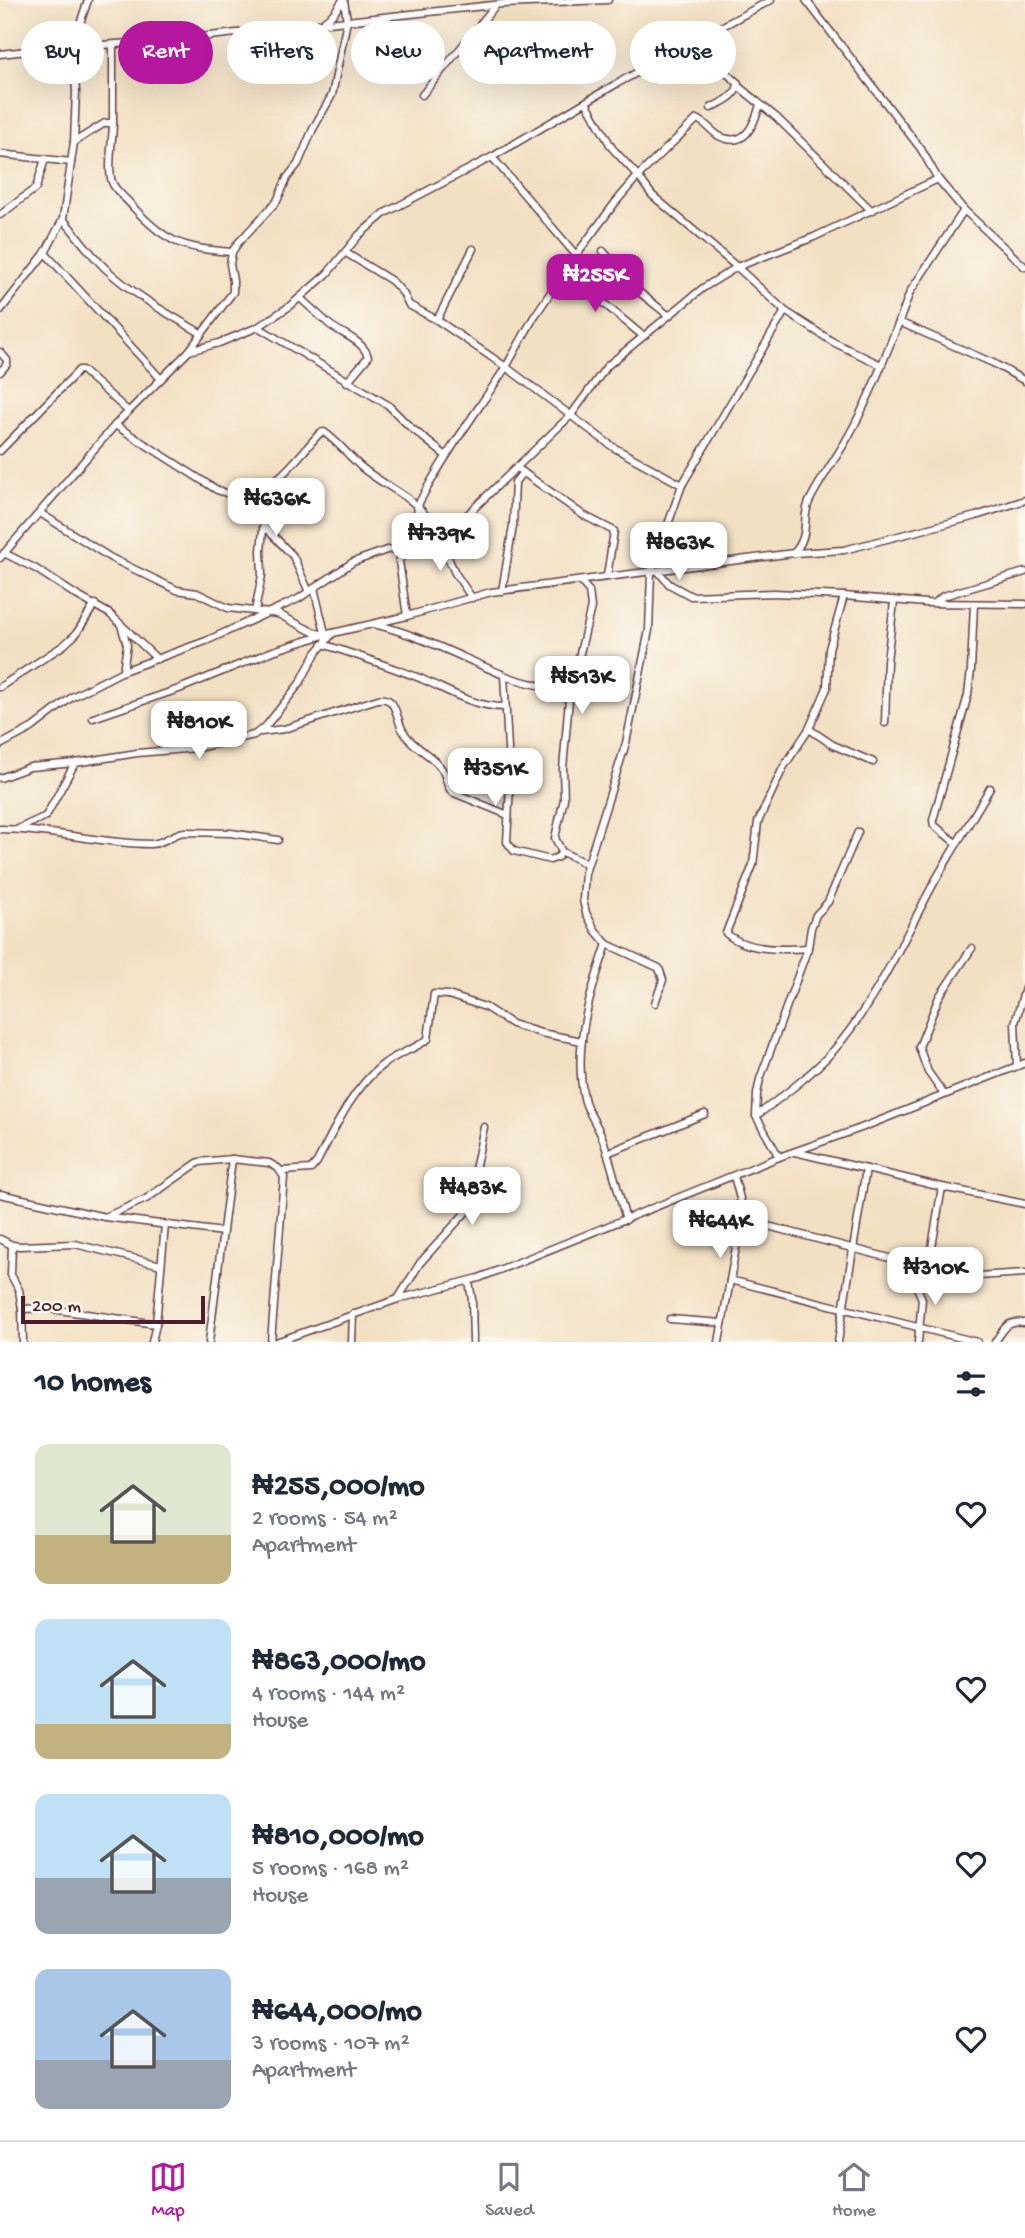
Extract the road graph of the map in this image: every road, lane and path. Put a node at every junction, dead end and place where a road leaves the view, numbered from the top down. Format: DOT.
graph roads {
  1 [pos="88,0"];
  2 [pos="343,0"];
  3 [pos="509,0"];
  4 [pos="608,0"];
  5 [pos="771,0"];
  6 [pos="806,0"];
  7 [pos="498,5"];
  8 [pos="81,21"];
  9 [pos="323,21"];
  10 [pos="733,21"];
  11 [pos="347,22"];
  12 [pos="337,23"];
  13 [pos="227,33"];
  14 [pos="104,45"];
  15 [pos="113,45"];
  16 [pos="21,52"];
  17 [pos="0,54"];
  18 [pos="630,78"];
  19 [pos="736,81"];
  20 [pos="75,84"];
  21 [pos="738,86"];
  22 [pos="422,94"];
  23 [pos="586,102"];
  24 [pos="760,105"];
  25 [pos="711,108"];
  26 [pos="113,123"];
  27 [pos="74,142"];
  28 [pos="0,154"];
  29 [pos="492,158"];
  30 [pos="45,159"];
  31 [pos="71,162"];
  32 [pos="639,176"];
  33 [pos="938,179"];
  34 [pos="964,210"];
  35 [pos="872,211"];
  36 [pos="0,215"];
  37 [pos="63,219"];
  38 [pos="473,249"];
  39 [pos="603,251"];
  40 [pos="232,252"];
  41 [pos="45,253"];
  42 [pos="346,253"];
  43 [pos="576,255"];
  44 [pos="737,267"];
  45 [pos="1025,267"];
  46 [pos="565,271"];
  47 [pos="300,298"];
  48 [pos="785,311"];
  49 [pos="0,312"];
  50 [pos="668,315"];
  51 [pos="437,320"];
  52 [pos="898,322"];
  53 [pos="258,327"];
  54 [pos="203,331"];
  55 [pos="643,337"];
  56 [pos="219,343"];
  57 [pos="190,351"];
  58 [pos="0,352"];
  59 [pos="881,365"];
  60 [pos="506,367"];
  61 [pos="0,372"];
  62 [pos="161,379"];
  63 [pos="1025,381"];
  64 [pos="347,382"];
  65 [pos="128,411"];
  66 [pos="571,415"];
  67 [pos="115,425"];
  68 [pos="0,451"];
  69 [pos="446,456"];
  70 [pos="520,470"];
  71 [pos="682,485"];
  72 [pos="232,495"];
  73 [pos="1025,500"];
  74 [pos="418,505"];
  75 [pos="40,513"];
  76 [pos="264,526"];
  77 [pos="437,534"];
  78 [pos="407,547"];
  79 [pos="794,553"];
  80 [pos="2,555"];
  81 [pos="654,572"];
  82 [pos="1025,572"];
  83 [pos="607,576"];
  84 [pos="581,582"];
  85 [pos="311,590"];
  86 [pos="502,591"];
  87 [pos="844,596"];
  88 [pos="472,598"];
  89 [pos="894,602"];
  90 [pos="935,603"];
  91 [pos="95,604"];
  92 [pos="974,604"];
  93 [pos="1025,604"];
  94 [pos="255,611"];
  95 [pos="271,612"];
  96 [pos="407,616"];
  97 [pos="120,623"];
  98 [pos="372,624"];
  99 [pos="325,639"];
  100 [pos="157,659"];
  101 [pos="123,671"];
  102 [pos="505,676"];
  103 [pos="0,687"];
  104 [pos="569,699"];
  105 [pos="505,706"];
  106 [pos="93,718"];
  107 [pos="884,723"];
  108 [pos="809,730"];
  109 [pos="259,732"];
  110 [pos="1,741"];
  111 [pos="873,762"];
  112 [pos="75,763"];
  113 [pos="0,778"];
  114 [pos="989,788"];
  115 [pos="508,815"];
  116 [pos="17,829"];
  117 [pos="0,830"];
  118 [pos="858,832"];
  119 [pos="278,840"];
  120 [pos="957,844"];
  121 [pos="562,852"];
  122 [pos="587,864"];
  123 [pos="607,944"];
  124 [pos="808,948"];
  125 [pos="972,948"];
  126 [pos="1025,988"];
  127 [pos="655,1003"];
  128 [pos="582,1041"];
  129 [pos="1025,1063"];
  130 [pos="1017,1066"];
  131 [pos="943,1093"];
  132 [pos="705,1114"];
  133 [pos="756,1116"];
  134 [pos="484,1127"];
  135 [pos="795,1152"];
  136 [pos="607,1153"];
  137 [pos="779,1157"];
  138 [pos="232,1159"];
  139 [pos="866,1169"];
  140 [pos="282,1171"];
  141 [pos="734,1177"];
  142 [pos="942,1187"];
  143 [pos="0,1194"];
  144 [pos="1025,1204"];
  145 [pos="105,1217"];
  146 [pos="741,1219"];
  147 [pos="626,1220"];
  148 [pos="165,1225"];
  149 [pos="223,1231"];
  150 [pos="0,1239"];
  151 [pos="12,1245"];
  152 [pos="852,1248"];
  153 [pos="161,1265"];
  154 [pos="920,1266"];
  155 [pos="1025,1273"];
  156 [pos="730,1280"];
  157 [pos="469,1282"];
  158 [pos="398,1299"];
  159 [pos="843,1308"];
  160 [pos="22,1309"];
  161 [pos="353,1314"];
  162 [pos="670,1319"];
  163 [pos="722,1323"];
  164 [pos="156,1324"];
  165 [pos="1025,1324"];
  166 [pos="920,1327"];
  167 [pos="721,1341"];
  168 [pos="23,1342"];
  169 [pos="152,1342"];
  170 [pos="209,1342"];
  171 [pos="273,1342"];
  172 [pos="352,1342"];
  173 [pos="473,1342"];
  174 [pos="838,1342"];
  175 [pos="918,1342"];
  176 [pos="977,1342"];
  177 [pos="995,1342"];
  1 -- 8 [label="street"];
  2 -- 9 [label="street"];
  2 -- 11 [label="street"];
  3 -- 7 [label="street"];
  4 -- 7 [label="street"];
  5 -- 10 [label="street"];
  6 -- 33 [label="street"];
  7 -- 11 [label="street"];
  7 -- 22 [label="street"];
  11 -- 12 [label="street"];
  11 -- 40 [label="street"];
  13 -- 15 [label="street"];
  14 -- 15 [label="street"];
  15 -- 26 [label="street"];
  16 -- 17 [label="street"];
  18 -- 23 [label="street"];
  19 -- 21 [label="street"];
  20 -- 27 [label="street"];
  21 -- 24 [label="street"];
  21 -- 25 [label="street"];
  23 -- 29 [label="street"];
  23 -- 32 [label="street"];
  24 -- 32 [label="street"];
  24 -- 35 [label="street"];
  26 -- 27 [label="street"];
  26 -- 40 [label="street"];
  27 -- 31 [label="street"];
  28 -- 30 [label="street"];
  29 -- 42 [label="street"];
  29 -- 43 [label="street"];
  30 -- 31 [label="street"];
  30 -- 36 [label="street"];
  31 -- 37 [label="street"];
  32 -- 43 [label="street"];
  32 -- 44 [label="street"];
  33 -- 34 [label="street"];
  33 -- 35 [label="street"];
  34 -- 45 [label="street"];
  34 -- 52 [label="street"];
  35 -- 44 [label="street"];
  37 -- 41 [label="street"];
  37 -- 54 [label="street"];
  38 -- 51 [label="street"];
  39 -- 50 [label="street"];
  40 -- 54 [label="street"];
  41 -- 49 [label="street"];
  41 -- 62 [label="street"];
  42 -- 47 [label="street"];
  42 -- 51 [label="street"];
  43 -- 46 [label="street"];
  44 -- 48 [label="street"];
  44 -- 50 [label="street"];
  46 -- 55 [label="street"];
  46 -- 60 [label="street"];
  47 -- 53 [label="street"];
  47 -- 64 [label="street"];
  48 -- 59 [label="street"];
  48 -- 71 [label="street"];
  50 -- 55 [label="street"];
  51 -- 60 [label="street"];
  52 -- 59 [label="street"];
  52 -- 63 [label="street"];
  53 -- 56 [label="street"];
  53 -- 64 [label="street"];
  54 -- 56 [label="street"];
  54 -- 57 [label="street"];
  55 -- 66 [label="street"];
  56 -- 57 [label="street"];
  57 -- 62 [label="street"];
  58 -- 61 [label="street"];
  59 -- 79 [label="street"];
  60 -- 66 [label="street"];
  60 -- 69 [label="street"];
  62 -- 65 [label="street"];
  64 -- 69 [label="street"];
  65 -- 67 [label="street"];
  65 -- 68 [label="street"];
  66 -- 70 [label="street"];
  66 -- 71 [label="street"];
  67 -- 72 [label="street"];
  67 -- 75 [label="street"];
  69 -- 74 [label="street"];
  70 -- 77 [label="street"];
  70 -- 83 [label="street"];
  70 -- 86 [label="street"];
  71 -- 81 [label="street"];
  72 -- 74 [label="street"];
  72 -- 76 [label="street"];
  73 -- 79 [label="street"];
  74 -- 77 [label="street"];
  74 -- 78 [label="street"];
  75 -- 80 [label="street"];
  75 -- 94 [label="street"];
  76 -- 85 [label="street"];
  76 -- 94 [label="street"];
  77 -- 78 [label="street"];
  77 -- 88 [label="street"];
  78 -- 85 [label="street"];
  78 -- 96 [label="street"];
  79 -- 81 [label="street"];
  80 -- 91 [label="street"];
  81 -- 83 [label="street"];
  81 -- 87 [label="street"];
  81 -- 122 [label="street"];
  82 -- 90 [label="street"];
  83 -- 84 [label="street"];
  84 -- 86 [label="street"];
  84 -- 104 [label="street"];
  85 -- 95 [label="street"];
  85 -- 99 [label="street"];
  86 -- 88 [label="street"];
  87 -- 89 [label="street"];
  87 -- 108 [label="street"];
  88 -- 96 [label="street"];
  89 -- 90 [label="street"];
  89 -- 107 [label="street"];
  90 -- 92 [label="street"];
  91 -- 97 [label="street"];
  91 -- 103 [label="street"];
  92 -- 93 [label="street"];
  92 -- 120 [label="street"];
  94 -- 95 [label="street"];
  95 -- 99 [label="street"];
  95 -- 100 [label="street"];
  96 -- 98 [label="street"];
  97 -- 100 [label="street"];
  97 -- 101 [label="street"];
  98 -- 99 [label="street"];
  98 -- 102 [label="street"];
  99 -- 105 [label="street"];
  99 -- 106 [label="street"];
  99 -- 109 [label="street"];
  100 -- 101 [label="street"];
  101 -- 110 [label="street"];
  102 -- 104 [label="street"];
  102 -- 105 [label="street"];
  104 -- 121 [label="street"];
  105 -- 115 [label="street"];
  108 -- 111 [label="street"];
  108 -- 124 [label="street"];
  109 -- 112 [label="street"];
  109 -- 115 [label="street"];
  112 -- 113 [label="street"];
  112 -- 116 [label="street"];
  114 -- 120 [label="street"];
  115 -- 121 [label="street"];
  116 -- 117 [label="street"];
  116 -- 119 [label="street"];
  118 -- 124 [label="street"];
  120 -- 133 [label="street"];
  121 -- 122 [label="street"];
  122 -- 123 [label="street"];
  123 -- 127 [label="street"];
  123 -- 128 [label="street"];
  124 -- 133 [label="street"];
  125 -- 131 [label="street"];
  126 -- 130 [label="street"];
  128 -- 136 [label="street"];
  128 -- 140 [label="street"];
  129 -- 130 [label="street"];
  130 -- 131 [label="street"];
  131 -- 135 [label="street"];
  132 -- 136 [label="street"];
  133 -- 137 [label="street"];
  134 -- 158 [label="street"];
  135 -- 137 [label="street"];
  135 -- 139 [label="street"];
  136 -- 147 [label="street"];
  137 -- 141 [label="street"];
  138 -- 140 [label="street"];
  138 -- 145 [label="street"];
  138 -- 149 [label="street"];
  139 -- 142 [label="street"];
  139 -- 152 [label="street"];
  140 -- 171 [label="street"];
  141 -- 146 [label="street"];
  141 -- 147 [label="street"];
  142 -- 144 [label="street"];
  142 -- 154 [label="street"];
  143 -- 145 [label="street"];
  145 -- 148 [label="street"];
  146 -- 152 [label="street"];
  146 -- 156 [label="street"];
  147 -- 157 [label="street"];
  148 -- 149 [label="street"];
  148 -- 153 [label="street"];
  149 -- 170 [label="street"];
  150 -- 151 [label="street"];
  151 -- 153 [label="street"];
  151 -- 160 [label="street"];
  152 -- 154 [label="street"];
  152 -- 159 [label="street"];
  153 -- 164 [label="street"];
  154 -- 155 [label="street"];
  154 -- 166 [label="street"];
  156 -- 159 [label="street"];
  156 -- 163 [label="street"];
  157 -- 158 [label="street"];
  157 -- 173 [label="street"];
  158 -- 161 [label="street"];
  159 -- 166 [label="street"];
  159 -- 174 [label="street"];
  160 -- 164 [label="street"];
  160 -- 168 [label="street"];
  161 -- 171 [label="street"];
  161 -- 172 [label="street"];
  162 -- 163 [label="street"];
  163 -- 167 [label="street"];
  164 -- 169 [label="street"];
  165 -- 177 [label="street"];
  166 -- 175 [label="street"];
  166 -- 176 [label="street"];
}
